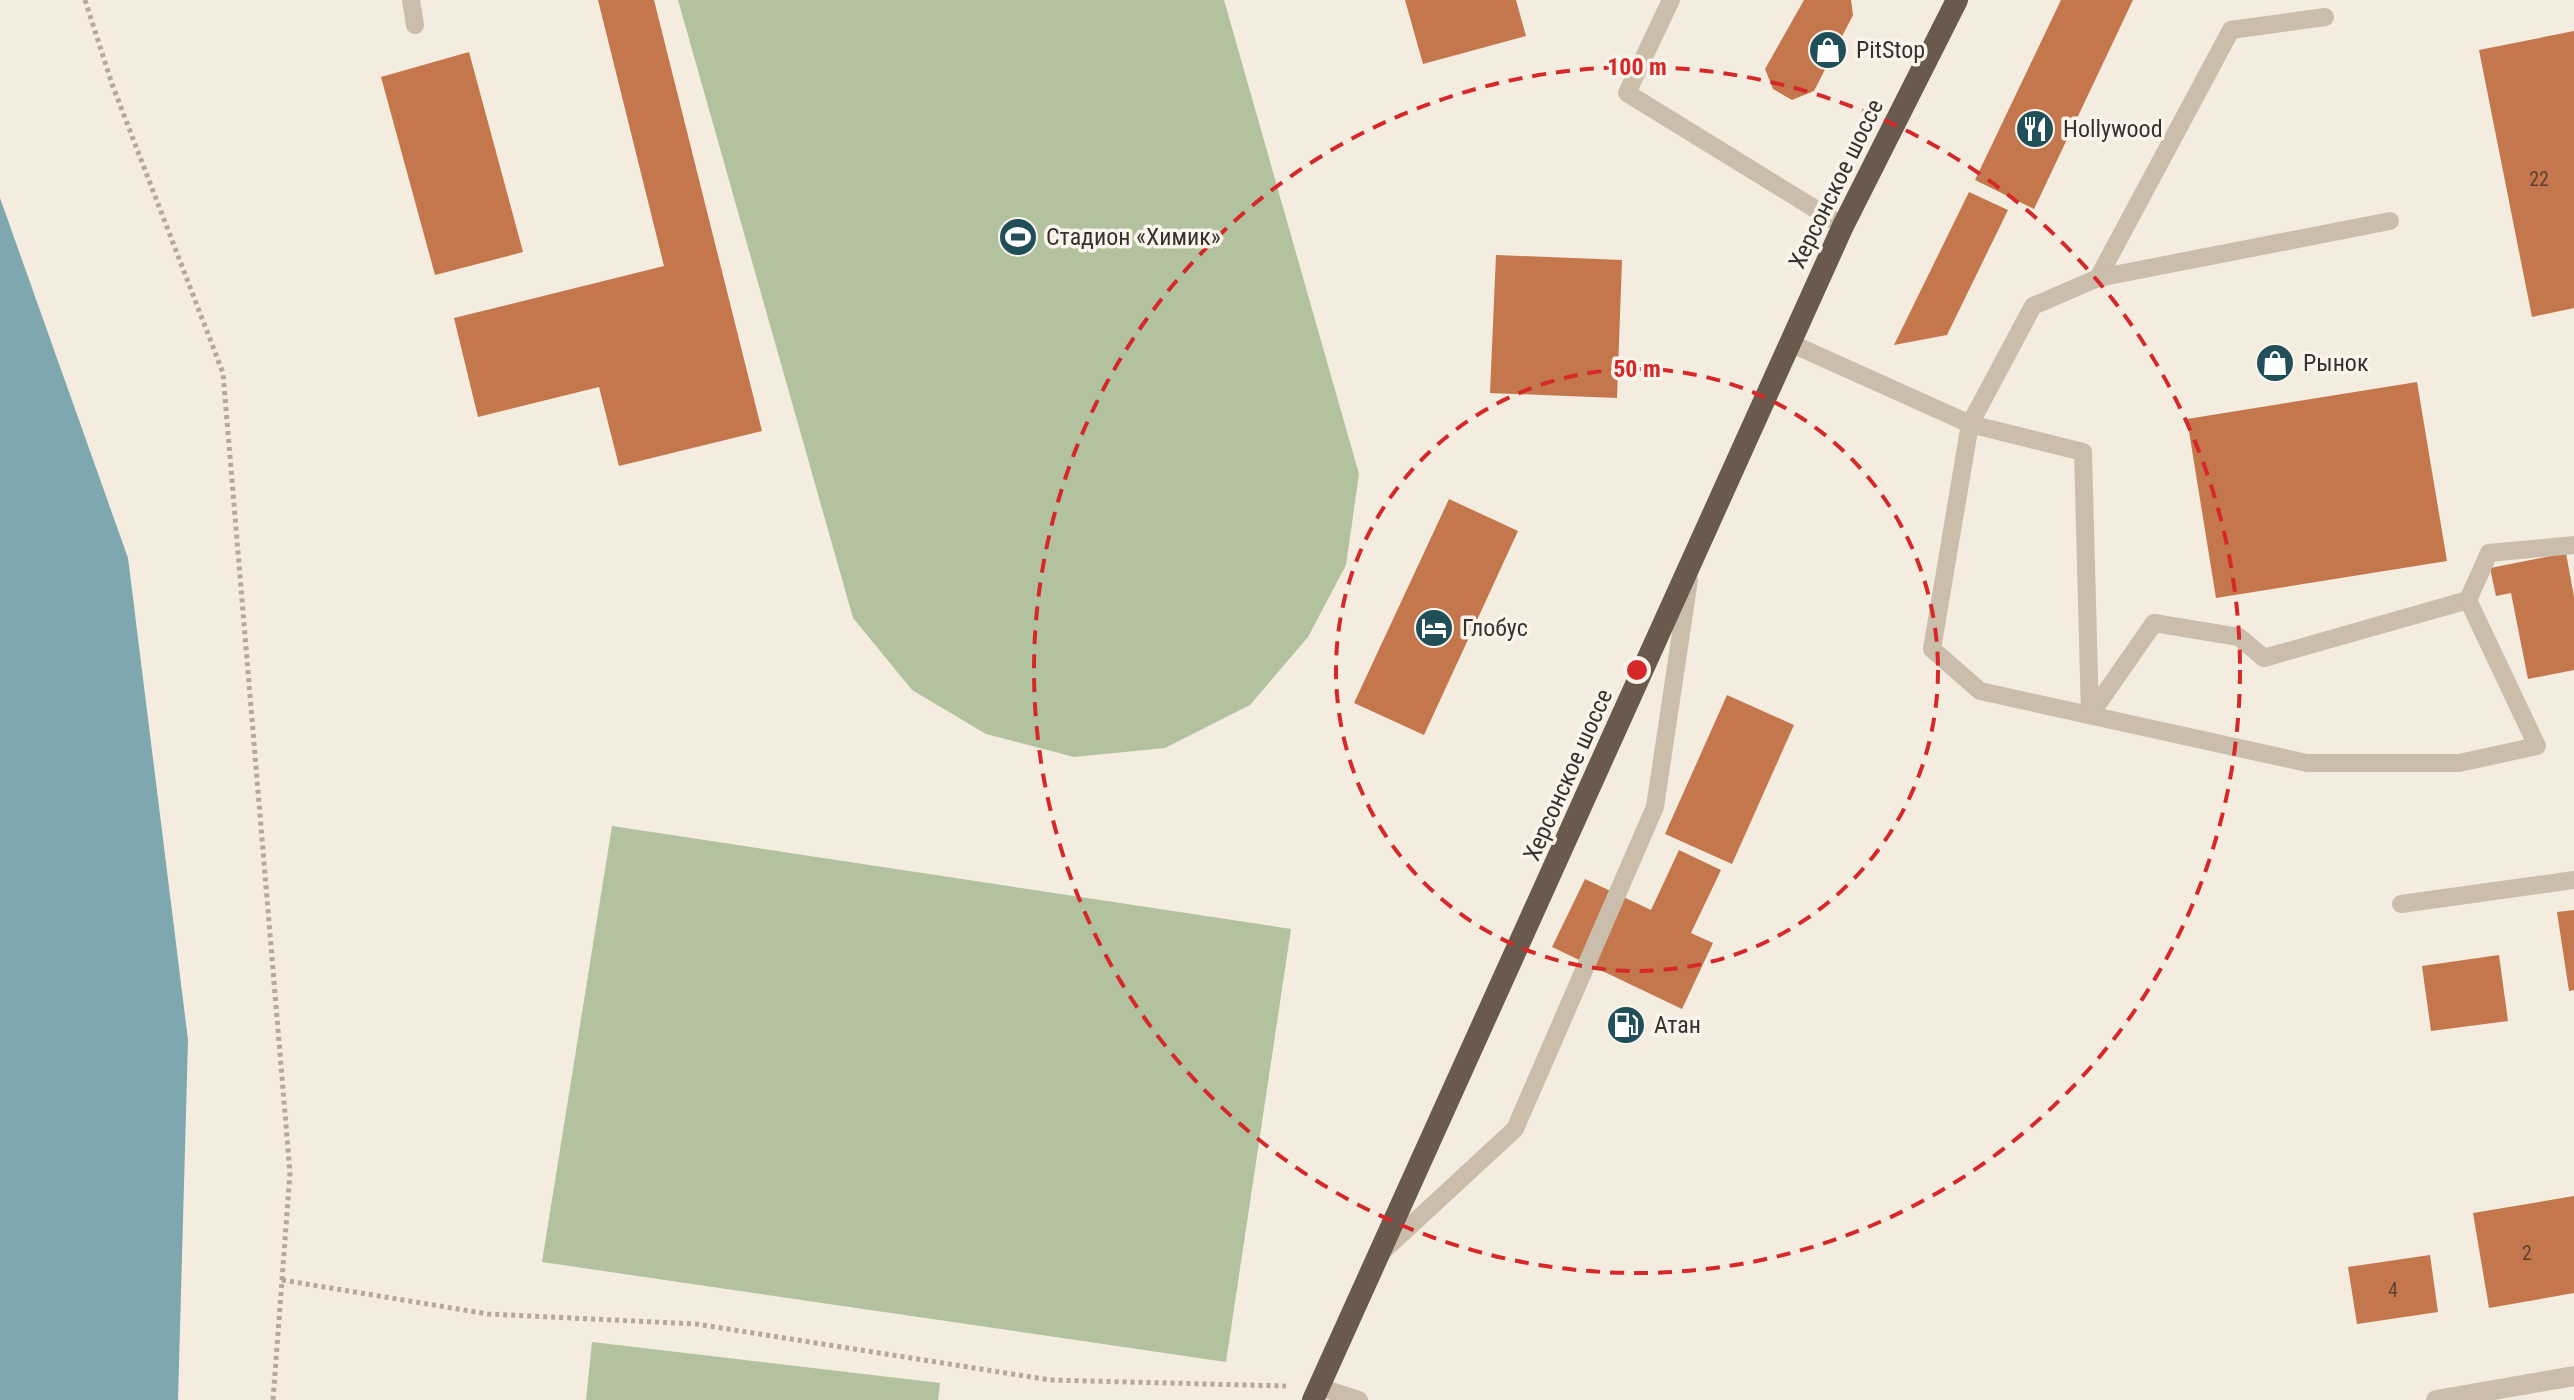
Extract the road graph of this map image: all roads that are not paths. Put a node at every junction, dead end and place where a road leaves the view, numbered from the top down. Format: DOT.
graph roads {
  1 [pos="411,0"];
  2 [pos="1671,0"];
  3 [pos="1957,0"];
  4 [pos="2325,17"];
  5 [pos="415,25"];
  6 [pos="2390,221"];
  7 [pos="1843,226"];
  8 [pos="2098,278"];
  9 [pos="1790,343"];
  10 [pos="1970,424"];
  11 [pos="2574,545"];
  12 [pos="1690,570"];
  13 [pos="2468,600"];
  14 [pos="2090,715"];
  15 [pos="2574,880"];
  16 [pos="2401,904"];
  17 [pos="1380,1254"];
  18 [pos="2574,1376"];
  19 [pos="1316,1394"];
  20 [pos="1359,1400"];
  21 [pos="2436,1400"];
  1 -- 5 [label="lane"];
  2 -- 7 [label="lane"];
  3 -- 7 [label="highway, Херсонское шоссе"];
  4 -- 8 [label="lane"];
  6 -- 8 [label="lane"];
  7 -- 9 [label="highway, Херсонское шоссе"];
  8 -- 10 [label="lane"];
  9 -- 10 [label="lane"];
  9 -- 12 [label="highway, Херсонское шоссе"];
  10 -- 14 [label="lane"];
  10 -- 14 [label="lane"];
  11 -- 13 [label="lane"];
  12 -- 17 [label="highway, Херсонское шоссе"];
  12 -- 17 [label="lane"];
  13 -- 14 [label="lane"];
  13 -- 14 [label="lane"];
  15 -- 16 [label="lane"];
  17 -- 19 [label="highway, Херсонское шоссе"];
  18 -- 21 [label="street"];
  19 -- 20 [label="lane"];
}
